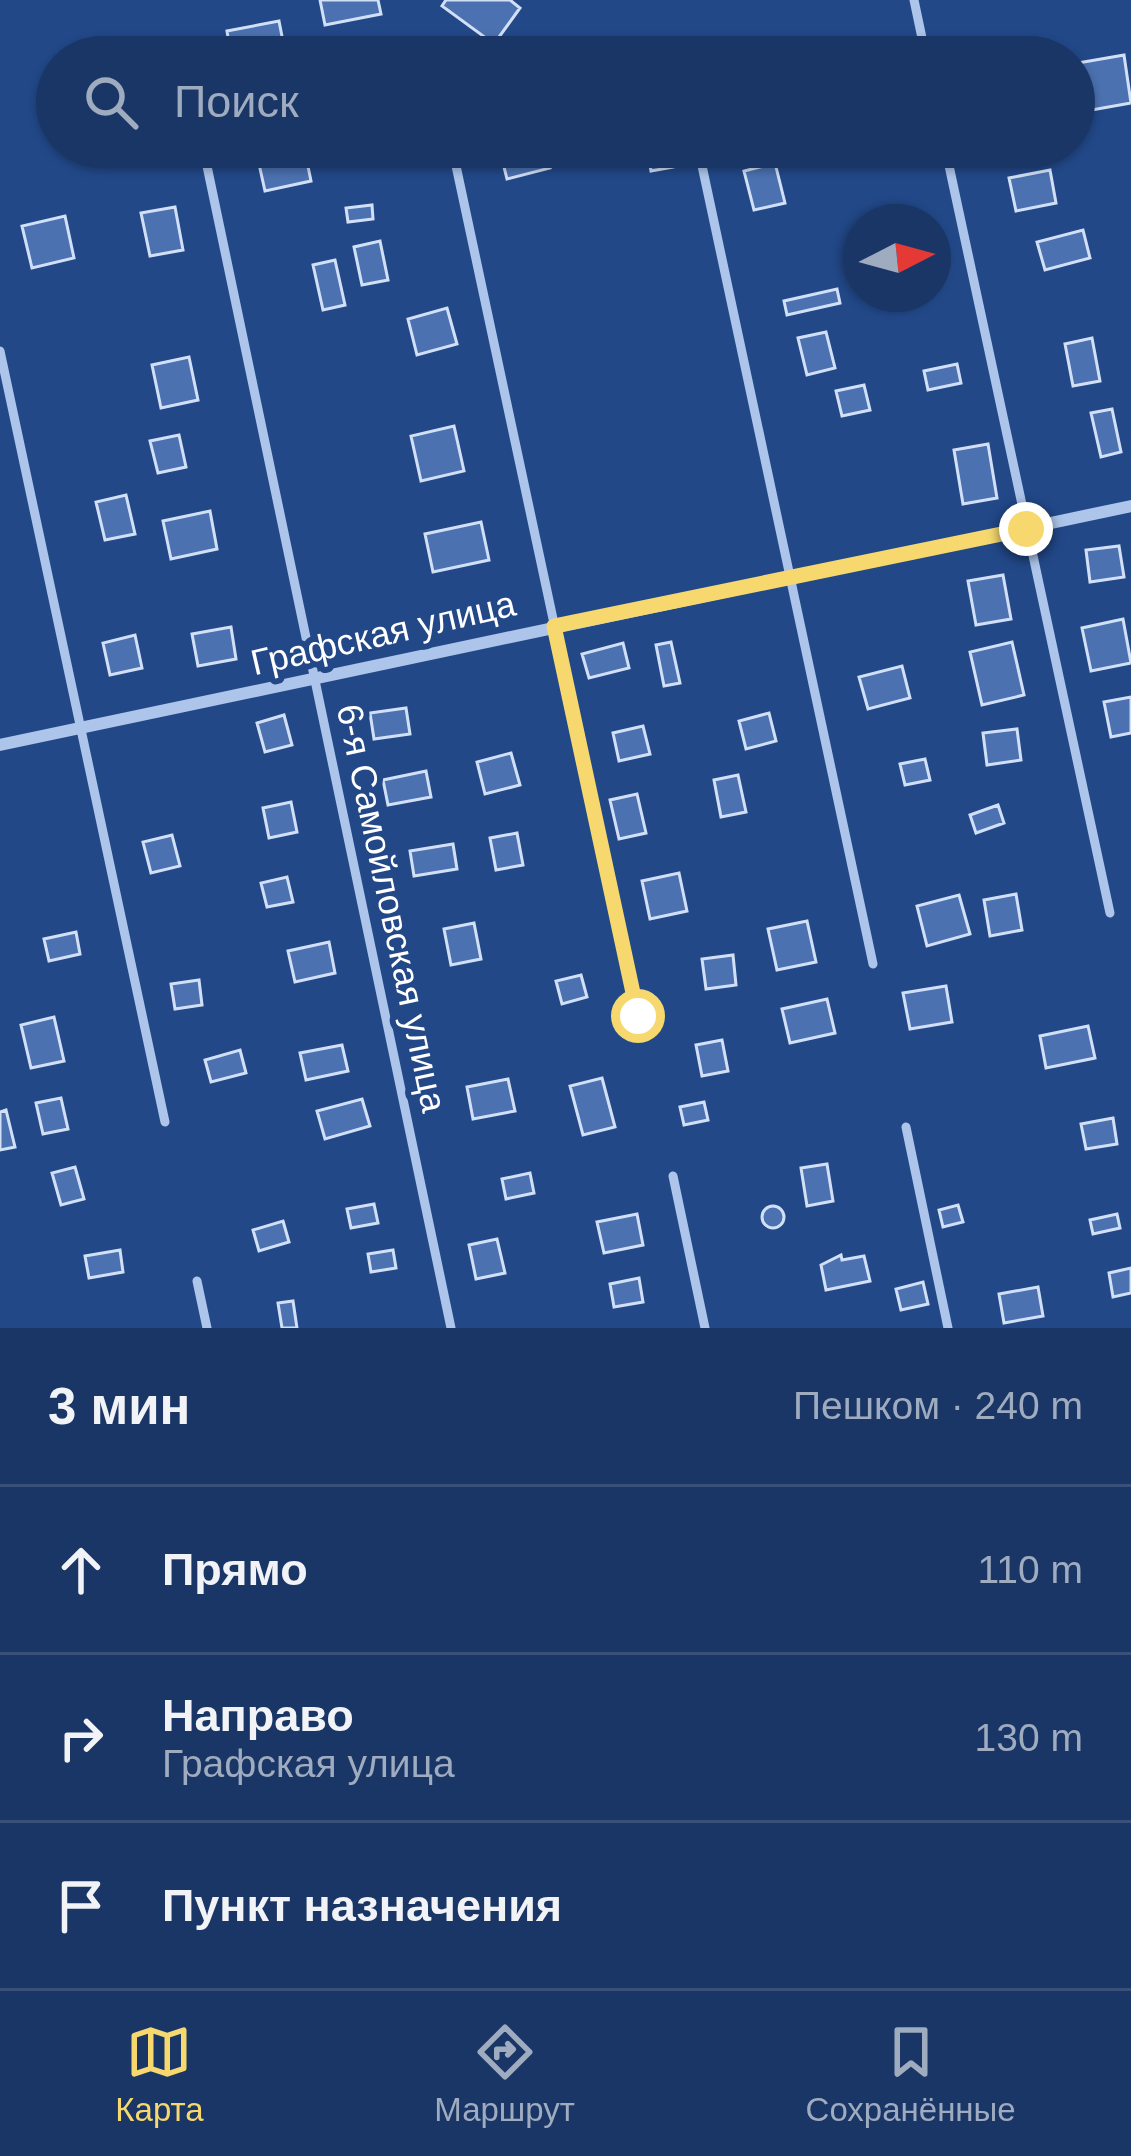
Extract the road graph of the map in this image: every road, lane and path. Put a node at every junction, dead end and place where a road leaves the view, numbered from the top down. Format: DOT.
graph roads {
  1 [pos="914,0"];
  2 [pos="922,36"];
  3 [pos="208,168"];
  4 [pos="456,168"];
  5 [pos="702,168"];
  6 [pos="949,168"];
  7 [pos="0,351"];
  8 [pos="1131,506"];
  9 [pos="1026,529"];
  10 [pos="790,577"];
  11 [pos="554,626"];
  12 [pos="318,681"];
  13 [pos="78,728"];
  14 [pos="0,745"];
  15 [pos="1110,913"];
  16 [pos="873,964"];
  17 [pos="638,1016"];
  18 [pos="165,1122"];
  19 [pos="906,1127"];
  20 [pos="673,1176"];
  21 [pos="197,1281"];
  22 [pos="207,1328"];
  23 [pos="451,1328"];
  24 [pos="705,1328"];
  25 [pos="948,1328"];
  1 -- 2 [label="lane"];
  3 -- 12 [label="lane, 6-я Самойловская улица"];
  4 -- 11 [label="lane"];
  5 -- 10 [label="lane"];
  6 -- 9 [label="lane"];
  7 -- 13 [label="lane"];
  8 -- 9 [label="street, Графская улица"];
  9 -- 10 [label="street, Графская улица"];
  9 -- 15 [label="lane"];
  10 -- 11 [label="street, Графская улица"];
  10 -- 16 [label="lane"];
  11 -- 12 [label="street, Графская улица"];
  11 -- 17 [label="lane"];
  12 -- 13 [label="street, Графская улица"];
  12 -- 23 [label="lane, 6-я Самойловская улица"];
  13 -- 14 [label="street, Графская улица"];
  13 -- 18 [label="lane"];
  19 -- 25 [label="lane"];
  20 -- 24 [label="lane"];
  21 -- 22 [label="lane"];
}
